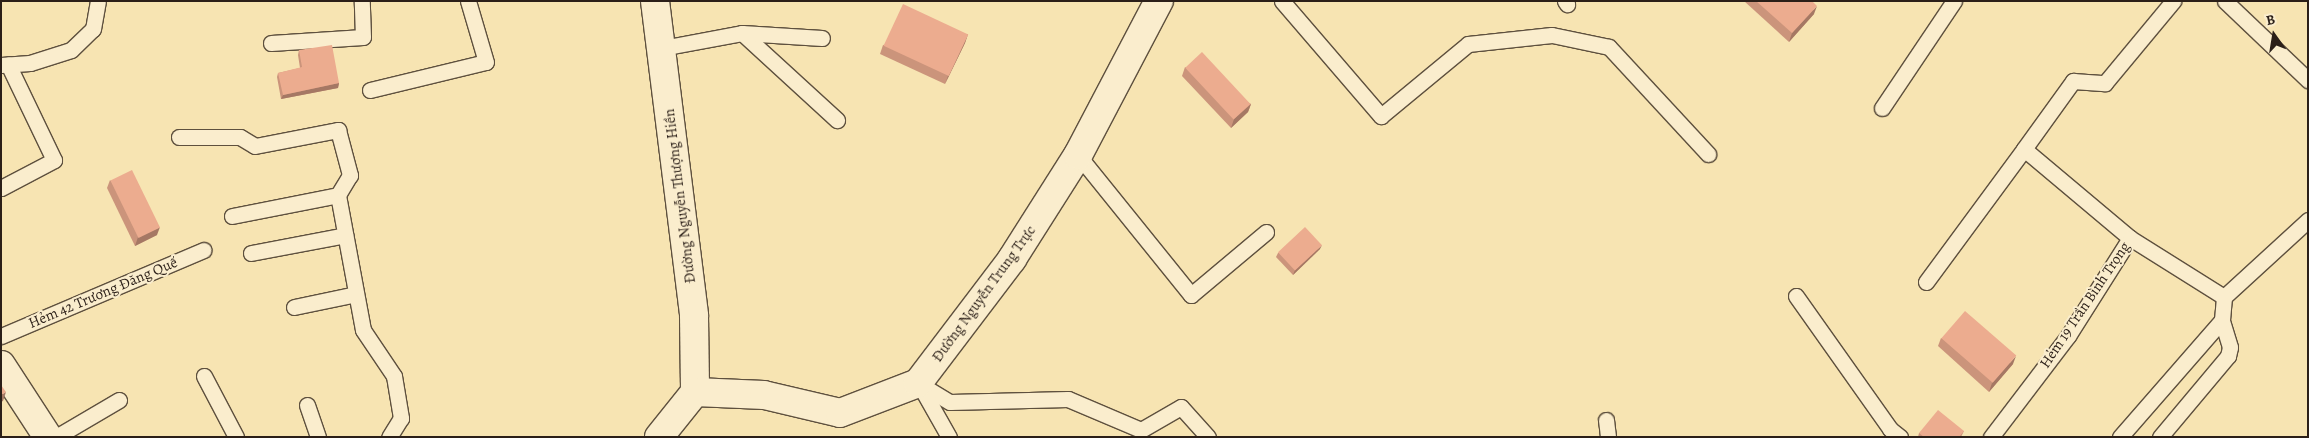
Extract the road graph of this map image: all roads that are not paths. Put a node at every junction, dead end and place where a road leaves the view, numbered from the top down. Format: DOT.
graph roads {
  1 [pos="98,1"];
  2 [pos="362,1"];
  3 [pos="468,1"];
  4 [pos="654,1"];
  5 [pos="1159,1"];
  6 [pos="1282,1"];
  7 [pos="1954,1"];
  8 [pos="2173,1"];
  9 [pos="2225,1"];
  10 [pos="742,32"];
  11 [pos="822,38"];
  12 [pos="271,43"];
  13 [pos="662,48"];
  14 [pos="5,64"];
  15 [pos="2308,80"];
  16 [pos="370,90"];
  17 [pos="1882,108"];
  18 [pos="837,120"];
  19 [pos="179,137"];
  20 [pos="2024,148"];
  21 [pos="1708,154"];
  22 [pos="1078,155"];
  23 [pos="1,188"];
  24 [pos="338,195"];
  25 [pos="232,216"];
  26 [pos="2308,220"];
  27 [pos="1266,232"];
  28 [pos="345,236"];
  29 [pos="2130,238"];
  30 [pos="204,250"];
  31 [pos="251,253"];
  32 [pos="1926,282"];
  33 [pos="356,294"];
  34 [pos="1796,296"];
  35 [pos="2224,297"];
  36 [pos="294,307"];
  37 [pos="2222,320"];
  38 [pos="1,336"];
  39 [pos="1,365"];
  40 [pos="204,376"];
  41 [pos="918,383"];
  42 [pos="695,392"];
  43 [pos="119,400"];
  44 [pos="307,405"];
  45 [pos="1606,420"];
  46 [pos="48,437"];
  47 [pos="56,437"];
  48 [pos="236,437"];
  49 [pos="318,437"];
  50 [pos="389,437"];
  51 [pos="659,437"];
  52 [pos="949,437"];
  53 [pos="1208,437"];
  54 [pos="1608,437"];
  55 [pos="1900,437"];
  56 [pos="1991,437"];
  57 [pos="2120,437"];
  58 [pos="2160,437"];
  1 -- 14 [label="lane"];
  2 -- 12 [label="lane"];
  3 -- 16 [label="lane"];
  4 -- 13 [label="street, Đường Nguyễn Thượng Hiền"];
  5 -- 22 [label="street, Đường Nguyễn Trung Trực"];
  6 -- 21 [label="lane"];
  7 -- 17 [label="lane"];
  8 -- 20 [label="lane"];
  9 -- 15 [label="lane"];
  10 -- 11 [label="lane"];
  10 -- 13 [label="lane"];
  10 -- 18 [label="lane"];
  13 -- 42 [label="street, Đường Nguyễn Thượng Hiền"];
  14 -- 23 [label="lane"];
  19 -- 24 [label="lane"];
  20 -- 29 [label="lane"];
  20 -- 32 [label="lane"];
  22 -- 27 [label="lane"];
  22 -- 41 [label="street, Đường Nguyễn Trung Trực"];
  24 -- 25 [label="lane"];
  24 -- 28 [label="lane"];
  26 -- 35 [label="lane"];
  28 -- 31 [label="lane"];
  28 -- 33 [label="lane"];
  29 -- 35 [label="lane, Hẻm 19 Trần Bình Trọng"];
  29 -- 56 [label="lane, Hẻm 19 Trần Bình Trọng"];
  30 -- 38 [label="lane, Hẻm 42 Trương Đăng Quế"];
  33 -- 36 [label="lane"];
  33 -- 50 [label="lane"];
  34 -- 55 [label="lane"];
  35 -- 37 [label="lane"];
  37 -- 57 [label="lane"];
  37 -- 58 [label="lane"];
  39 -- 46 [label="street"];
  40 -- 48 [label="lane"];
  41 -- 42 [label="street"];
  41 -- 52 [label="lane"];
  41 -- 53 [label="lane"];
  42 -- 51 [label="street"];
  43 -- 47 [label="lane"];
  44 -- 49 [label="lane"];
  45 -- 54 [label="lane"];
}
